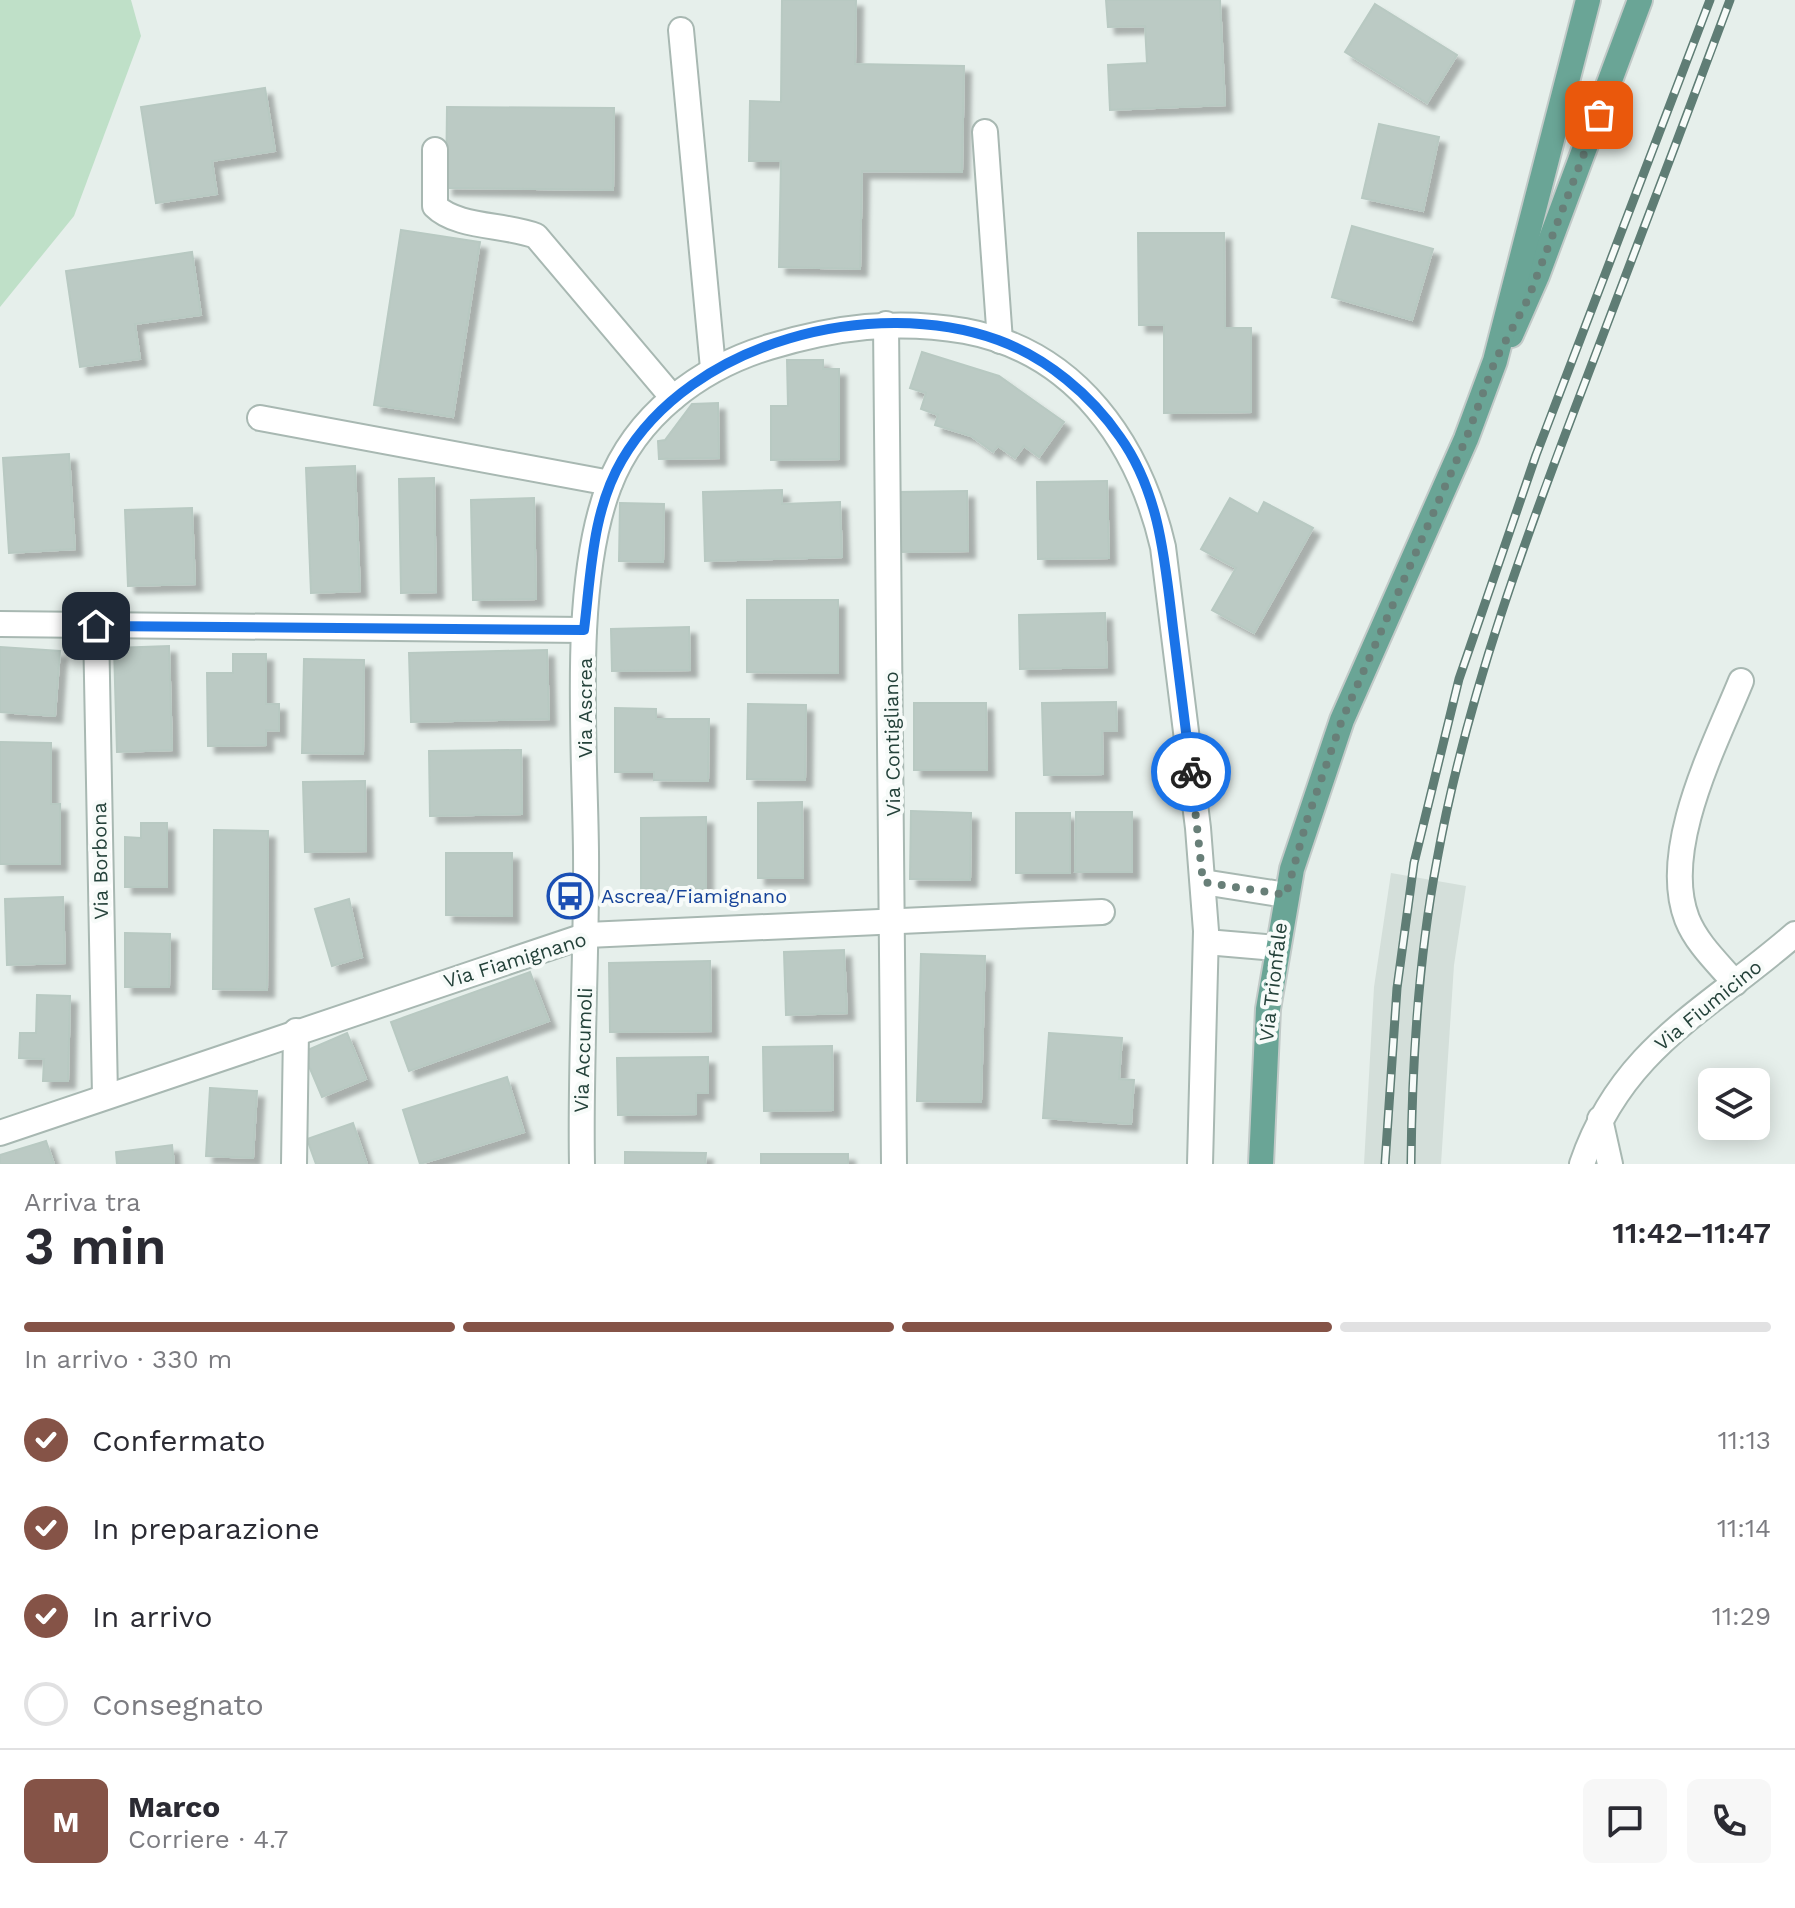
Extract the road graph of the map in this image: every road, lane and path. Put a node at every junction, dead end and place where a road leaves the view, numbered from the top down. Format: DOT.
graph roads {
  1 [pos="1588,0"];
  2 [pos="1640,0"];
  3 [pos="681,30"];
  4 [pos="985,132"];
  5 [pos="435,150"];
  6 [pos="886,324"];
  7 [pos="1000,341"];
  8 [pos="1495,361"];
  9 [pos="713,368"];
  10 [pos="673,398"];
  11 [pos="260,418"];
  12 [pos="610,483"];
  13 [pos="0,624"];
  14 [pos="96,626"];
  15 [pos="584,630"];
  16 [pos="1741,681"];
  17 [pos="1203,882"];
  18 [pos="1286,895"];
  19 [pos="1102,912"];
  20 [pos="894,922"];
  21 [pos="1795,934"];
  22 [pos="587,935"];
  23 [pos="1206,942"];
  24 [pos="1276,948"];
  25 [pos="1735,983"];
  26 [pos="296,1031"];
  27 [pos="105,1096"];
  28 [pos="1600,1119"];
  29 [pos="0,1133"];
  30 [pos="294,1164"];
  31 [pos="582,1164"];
  32 [pos="894,1164"];
  33 [pos="1200,1164"];
  34 [pos="1261,1164"];
  35 [pos="1582,1164"];
  36 [pos="1610,1164"];
  1 -- 8 [label="main road, Via Trionfale"];
  2 -- 8 [label="main road, Via Trionfale"];
  3 -- 9 [label="street"];
  4 -- 7 [label="street"];
  5 -- 10 [label="street"];
  6 -- 7 [label="street, Via Ascrea"];
  6 -- 9 [label="street, Via Ascrea"];
  6 -- 20 [label="street, Via Contigliano"];
  7 -- 17 [label="street, Via Ascrea"];
  8 -- 18 [label="main road, Via Trionfale"];
  9 -- 10 [label="street, Via Ascrea"];
  10 -- 12 [label="street, Via Ascrea"];
  11 -- 12 [label="street"];
  12 -- 15 [label="street, Via Ascrea"];
  13 -- 14 [label="street"];
  14 -- 15 [label="street"];
  14 -- 27 [label="street, Via Borbona"];
  15 -- 22 [label="street, Via Ascrea"];
  16 -- 25 [label="street"];
  17 -- 18 [label="street"];
  17 -- 23 [label="street"];
  18 -- 24 [label="main road, Via Trionfale"];
  19 -- 20 [label="street, Via Fiamignano"];
  20 -- 22 [label="street, Via Fiamignano"];
  20 -- 32 [label="street, Via Contigliano"];
  21 -- 25 [label="street, Via Fiumicino"];
  22 -- 26 [label="street, Via Fiamignano"];
  22 -- 31 [label="street, Via Accumoli"];
  23 -- 24 [label="street"];
  23 -- 33 [label="street"];
  24 -- 34 [label="main road, Via Trionfale"];
  25 -- 28 [label="street, Via Fiumicino"];
  26 -- 27 [label="street, Via Fiamignano"];
  26 -- 30 [label="street"];
  27 -- 29 [label="street, Via Fiamignano"];
  28 -- 35 [label="street, Via Fiumicino"];
  28 -- 36 [label="street"];
}
